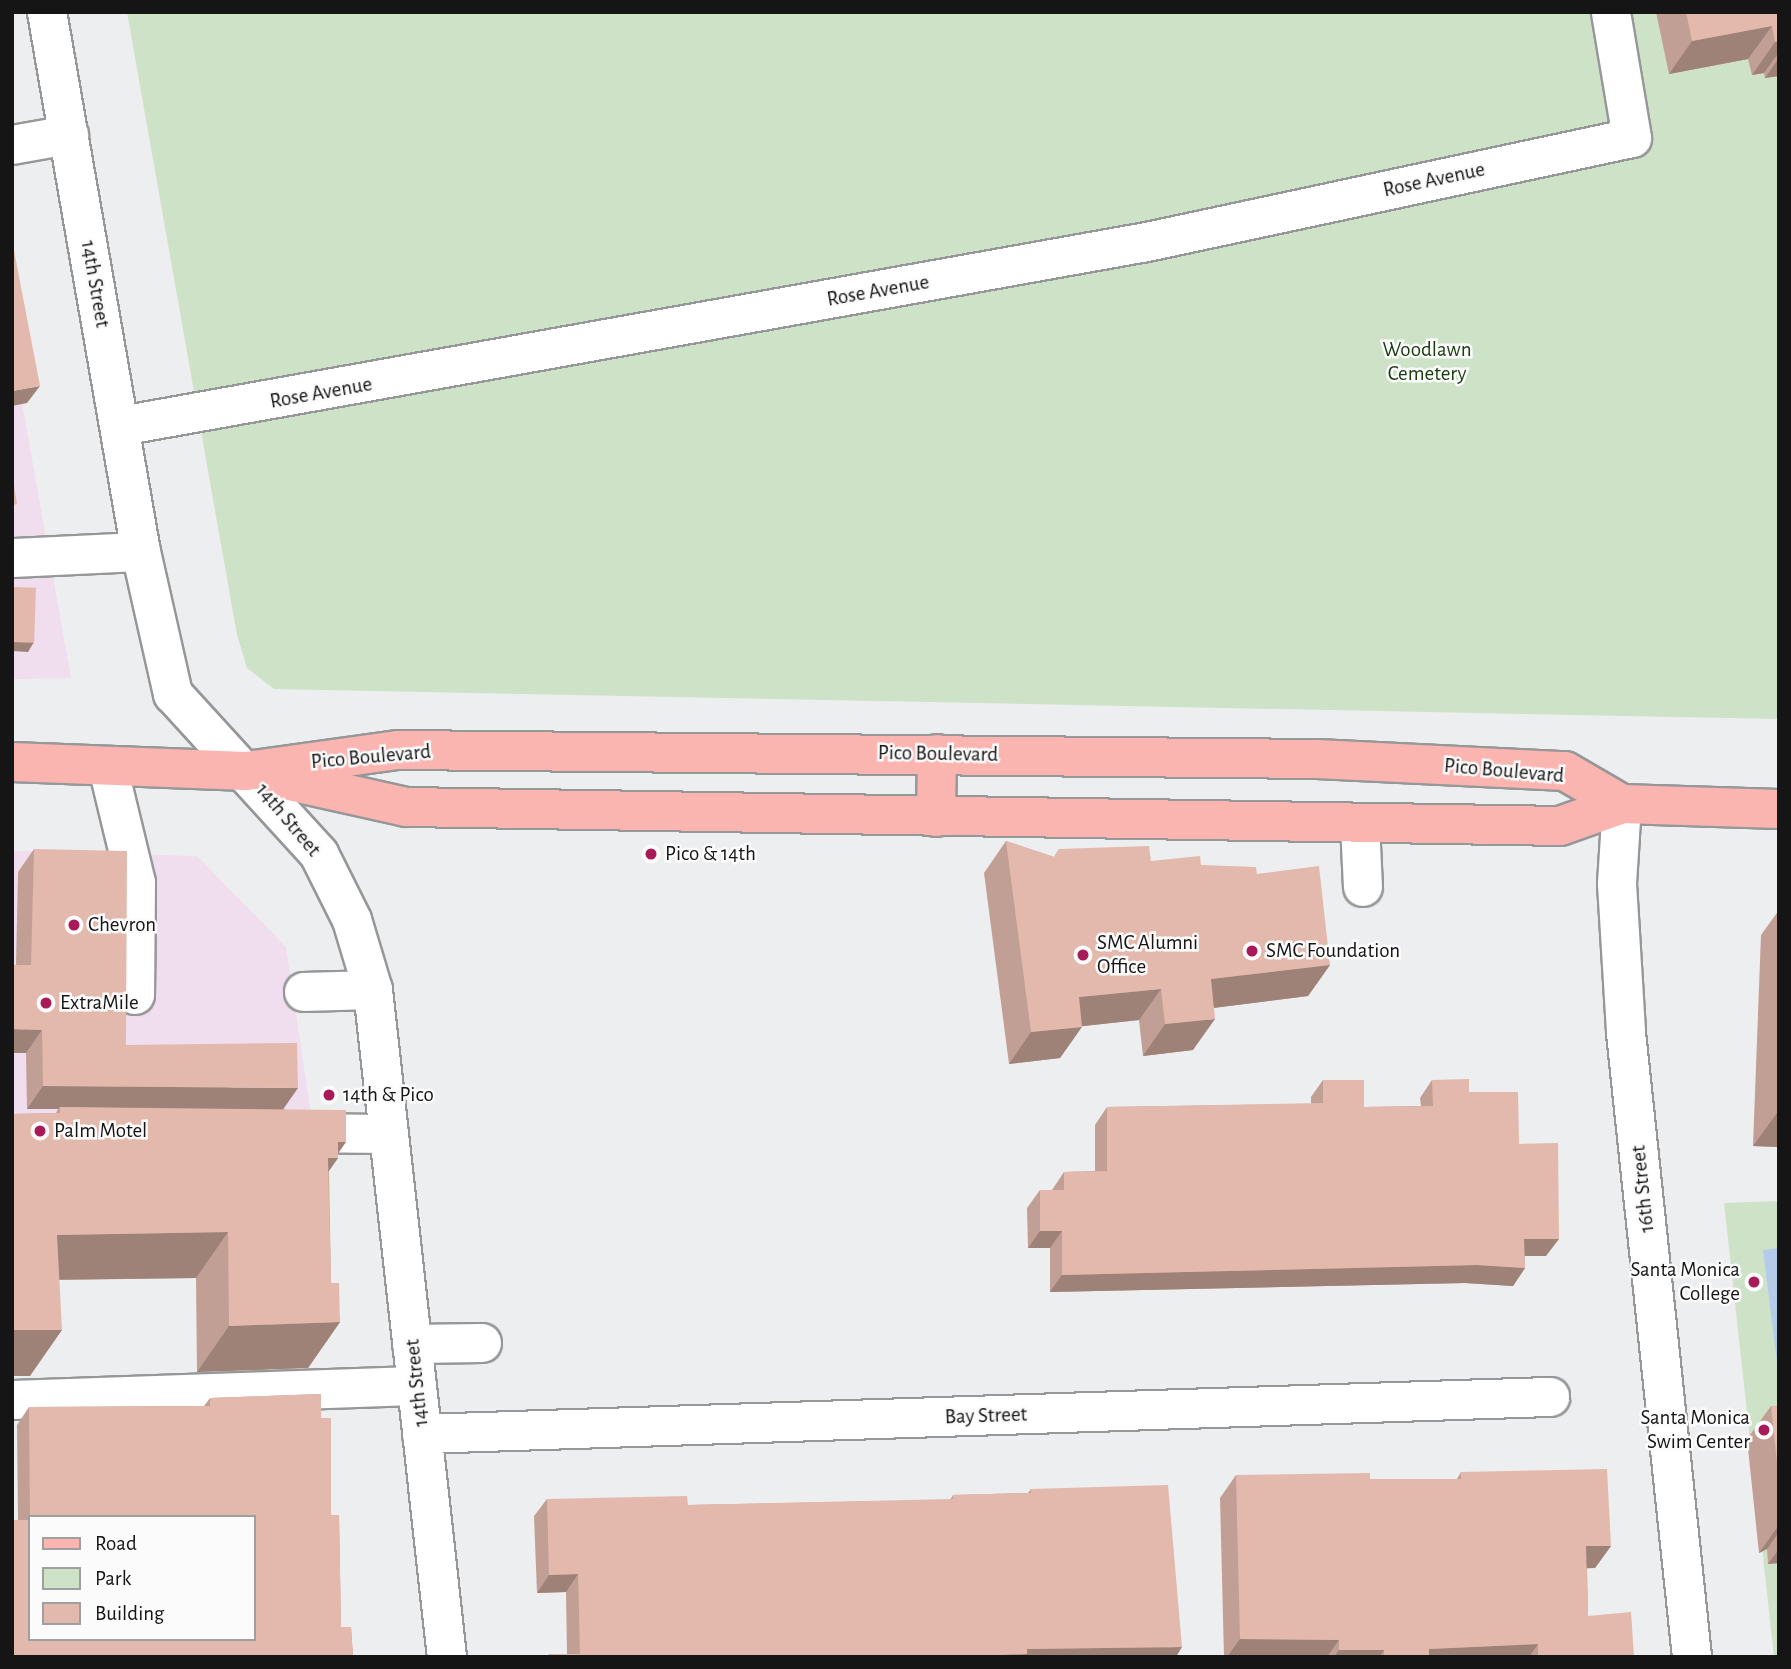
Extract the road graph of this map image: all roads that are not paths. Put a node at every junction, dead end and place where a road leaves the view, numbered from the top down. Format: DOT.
graph roads {
  1 [pos="47,12"];
  2 [pos="1611,12"];
  3 [pos="69,135"];
  4 [pos="12,145"];
  5 [pos="121,426"];
  6 [pos="141,552"];
  7 [pos="12,558"];
  8 [pos="937,754"];
  9 [pos="1247,759"];
  10 [pos="12,762"];
  11 [pos="108,767"];
  12 [pos="246,771"];
  13 [pos="1622,804"];
  14 [pos="1779,809"];
  15 [pos="936,817"];
  16 [pos="1246,818"];
  17 [pos="1360,824"];
  18 [pos="1363,887"];
  19 [pos="373,990"];
  20 [pos="304,992"];
  21 [pos="135,995"];
  22 [pos="257,1133"];
  23 [pos="389,1134"];
  24 [pos="482,1343"];
  25 [pos="412,1345"];
  26 [pos="417,1386"];
  27 [pos="1550,1397"];
  28 [pos="12,1400"];
  29 [pos="422,1434"];
  30 [pos="447,1657"];
  31 [pos="1692,1657"];
  1 -- 3 [label="street, 14th Street"];
  2 -- 5 [label="street, Rose Avenue"];
  3 -- 4 [label="street"];
  3 -- 5 [label="street, 14th Street"];
  5 -- 6 [label="street, 14th Street"];
  6 -- 7 [label="street"];
  6 -- 12 [label="street, 14th Street"];
  8 -- 9 [label="main road, Pico Boulevard"];
  8 -- 12 [label="main road, Pico Boulevard"];
  8 -- 15 [label="main road"];
  9 -- 13 [label="main road, Pico Boulevard"];
  9 -- 16 [label="main road"];
  10 -- 11 [label="main road, Pico Boulevard"];
  11 -- 12 [label="main road, Pico Boulevard"];
  11 -- 21 [label="street"];
  12 -- 15 [label="main road, Pico Boulevard"];
  12 -- 19 [label="street, 14th Street"];
  13 -- 14 [label="main road, Pico Boulevard"];
  13 -- 17 [label="main road, Pico Boulevard"];
  13 -- 31 [label="street, 16th Street"];
  15 -- 16 [label="main road, Pico Boulevard"];
  16 -- 17 [label="main road, Pico Boulevard"];
  17 -- 18 [label="street"];
  19 -- 20 [label="street"];
  19 -- 23 [label="street, 14th Street"];
  22 -- 23 [label="street"];
  23 -- 25 [label="street, 14th Street"];
  24 -- 25 [label="street"];
  25 -- 26 [label="street, 14th Street"];
  26 -- 28 [label="street"];
  26 -- 29 [label="street, 14th Street"];
  27 -- 29 [label="street, Bay Street"];
  29 -- 30 [label="street, 14th Street"];
}
